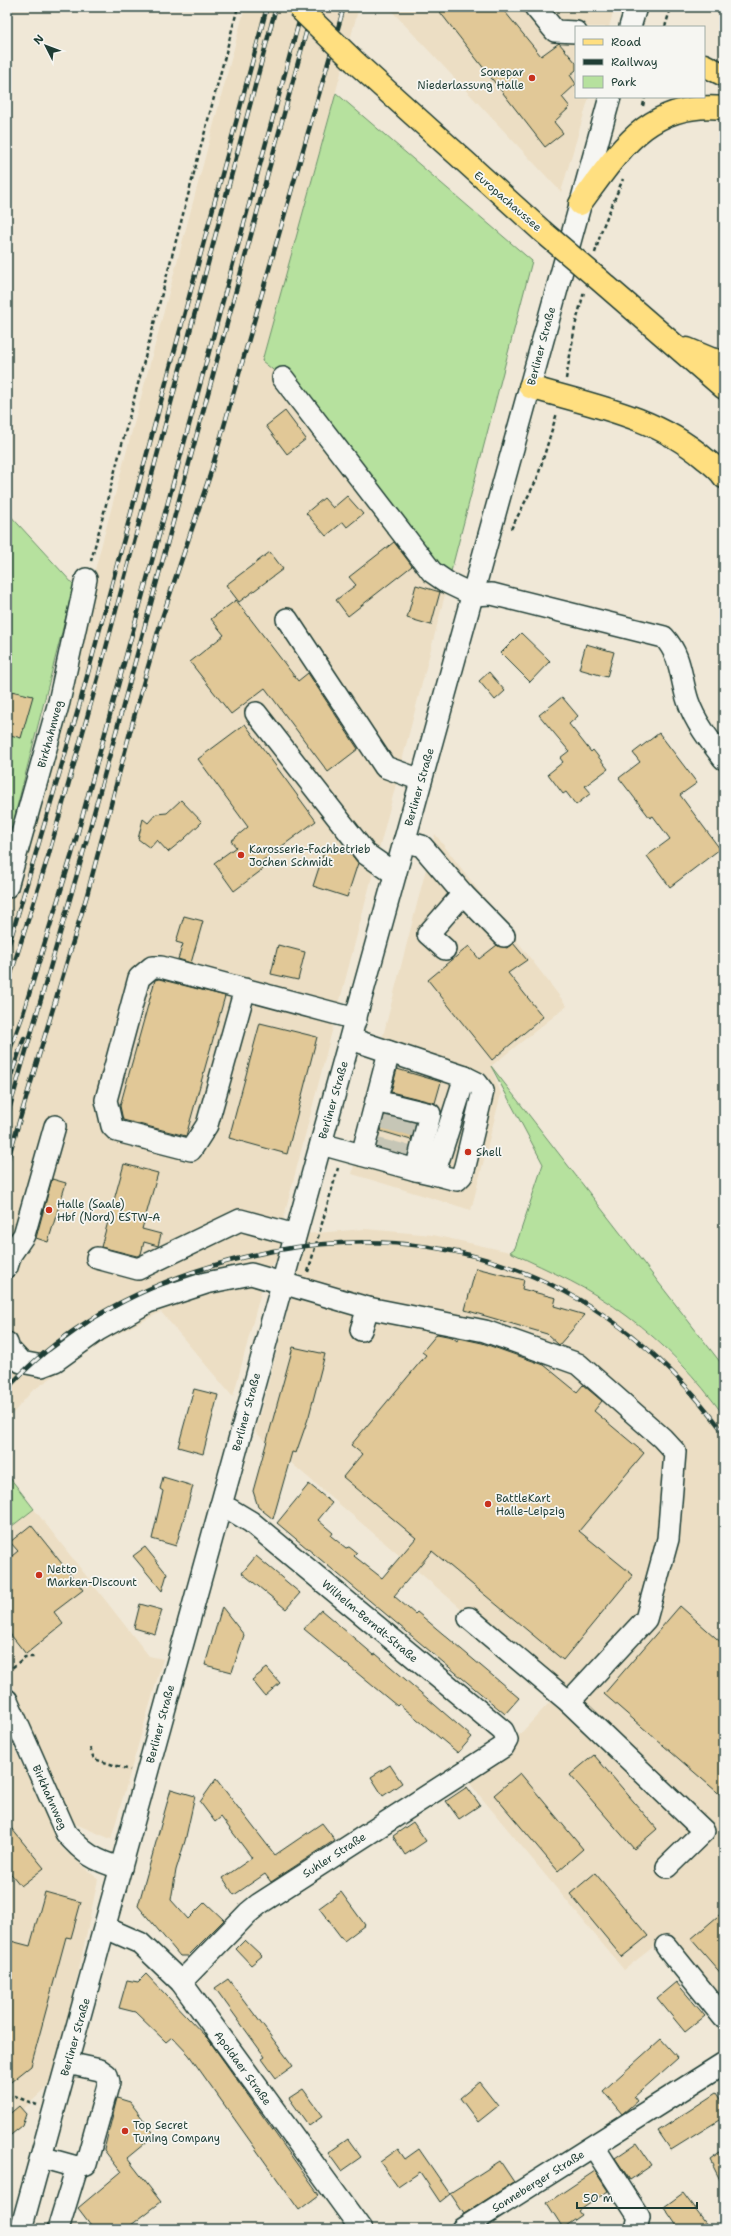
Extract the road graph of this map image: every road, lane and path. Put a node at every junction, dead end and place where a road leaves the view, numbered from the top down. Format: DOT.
graph roads {
  1 [pos="238,7"];
  2 [pos="298,7"];
  3 [pos="535,7"];
  4 [pos="636,7"];
  5 [pos="671,7"];
  6 [pos="630,26"];
  7 [pos="665,26"];
  8 [pos="575,32"];
  9 [pos="705,66"];
  10 [pos="724,75"];
  11 [pos="610,98"];
  12 [pos="645,98"];
  13 [pos="724,108"];
  14 [pos="644,128"];
  15 [pos="626,172"];
  16 [pos="580,204"];
  17 [pos="592,275"];
  18 [pos="671,342"];
  19 [pos="724,362"];
  20 [pos="283,378"];
  21 [pos="530,387"];
  22 [pos="724,388"];
  23 [pos="561,396"];
  24 [pos="724,477"];
  25 [pos="508,535"];
  26 [pos="86,579"];
  27 [pos="473,595"];
  28 [pos="287,619"];
  29 [pos="256,713"];
  30 [pos="724,759"];
  31 [pos="421,780"];
  32 [pos="404,841"];
  33 [pos="395,874"];
  34 [pos="7,887"];
  35 [pos="463,894"];
  36 [pos="504,936"];
  37 [pos="445,949"];
  38 [pos="245,989"];
  39 [pos="356,1019"];
  40 [pos="351,1039"];
  41 [pos="389,1052"];
  42 [pos="376,1101"];
  43 [pos="55,1126"];
  44 [pos="321,1144"];
  45 [pos="352,1152"];
  46 [pos="425,1172"];
  47 [pos="295,1235"];
  48 [pos="97,1258"];
  49 [pos="7,1267"];
  50 [pos="282,1284"];
  51 [pos="304,1290"];
  52 [pos="368,1308"];
  53 [pos="361,1330"];
  54 [pos="7,1343"];
  55 [pos="220,1507"];
  56 [pos="469,1618"];
  57 [pos="36,1656"];
  58 [pos="7,1672"];
  59 [pos="7,1700"];
  60 [pos="569,1702"];
  61 [pos="503,1746"];
  62 [pos="90,1748"];
  63 [pos="134,1772"];
  64 [pos="667,1867"];
  65 [pos="121,1868"];
  66 [pos="106,1928"];
  67 [pos="666,1946"];
  68 [pos="181,1982"];
  69 [pos="724,2018"];
  70 [pos="67,2063"];
  71 [pos="724,2063"];
  72 [pos="7,2097"];
  73 [pos="41,2107"];
  74 [pos="594,2147"];
  75 [pos="41,2157"];
  76 [pos="77,2167"];
  77 [pos="21,2229"];
  78 [pos="58,2229"];
  79 [pos="361,2229"];
  80 [pos="462,2229"];
  81 [pos="636,2229"];
  1 -- 26 [label="path"];
  2 -- 17 [label="main road, Europachaussee, bridge"];
  3 -- 8 [label="street"];
  4 -- 6 [label="street"];
  5 -- 7 [label="path"];
  9 -- 10 [label="main road"];
  11 -- 16 [label="street, Berliner Straße"];
  12 -- 14 [label="path"];
  13 -- 14 [label="main road"];
  14 -- 16 [label="main road"];
  15 -- 17 [label="path"];
  16 -- 21 [label="street, Berliner Straße"];
  17 -- 18 [label="main road, Europachaussee"];
  17 -- 23 [label="path"];
  18 -- 19 [label="main road"];
  18 -- 22 [label="main road, Europachaussee"];
  20 -- 27 [label="street"];
  21 -- 23 [label="main road"];
  21 -- 27 [label="street, Berliner Straße"];
  23 -- 24 [label="main road"];
  23 -- 25 [label="path"];
  26 -- 34 [label="street, Birkhahnweg"];
  27 -- 30 [label="street"];
  27 -- 31 [label="street, Berliner Straße"];
  28 -- 31 [label="street"];
  29 -- 33 [label="street"];
  31 -- 32 [label="street, Berliner Straße"];
  32 -- 33 [label="street, Berliner Straße"];
  32 -- 35 [label="street"];
  33 -- 39 [label="street, Berliner Straße"];
  35 -- 36 [label="street"];
  35 -- 37 [label="street"];
  38 -- 38 [label="street"];
  38 -- 39 [label="street"];
  39 -- 40 [label="street, Berliner Straße"];
  40 -- 41 [label="street"];
  40 -- 44 [label="street, Berliner Straße"];
  41 -- 42 [label="street"];
  41 -- 46 [label="street"];
  42 -- 45 [label="street"];
  42 -- 46 [label="street"];
  43 -- 49 [label="street"];
  44 -- 45 [label="street"];
  44 -- 47 [label="street, Berliner Straße"];
  45 -- 46 [label="street"];
  45 -- 51 [label="path"];
  47 -- 48 [label="street"];
  47 -- 50 [label="street, Berliner Straße"];
  50 -- 51 [label="street"];
  50 -- 54 [label="street"];
  50 -- 55 [label="street, Berliner Straße"];
  51 -- 52 [label="street"];
  52 -- 53 [label="street"];
  52 -- 60 [label="street"];
  55 -- 61 [label="street, Wilhelm-Berndt-Straße"];
  55 -- 65 [label="street, Berliner Straße"];
  56 -- 60 [label="street"];
  57 -- 58 [label="path"];
  59 -- 65 [label="street, Birkhahnweg"];
  60 -- 64 [label="street"];
  61 -- 68 [label="street, Suhler Straße"];
  62 -- 63 [label="path"];
  65 -- 66 [label="street, Berliner Straße"];
  66 -- 68 [label="street, Apoldaer Straße"];
  66 -- 70 [label="street, Berliner Straße"];
  67 -- 69 [label="street"];
  68 -- 79 [label="street, Apoldaer Straße"];
  70 -- 75 [label="street, Berliner Straße"];
  70 -- 76 [label="street"];
  71 -- 74 [label="street, Sonneberger Straße"];
  72 -- 73 [label="path"];
  74 -- 80 [label="street, Sonneberger Straße"];
  74 -- 81 [label="street, Sonneberger Straße"];
  75 -- 76 [label="street"];
  75 -- 77 [label="street, Berliner Straße"];
  76 -- 78 [label="street"];
}
